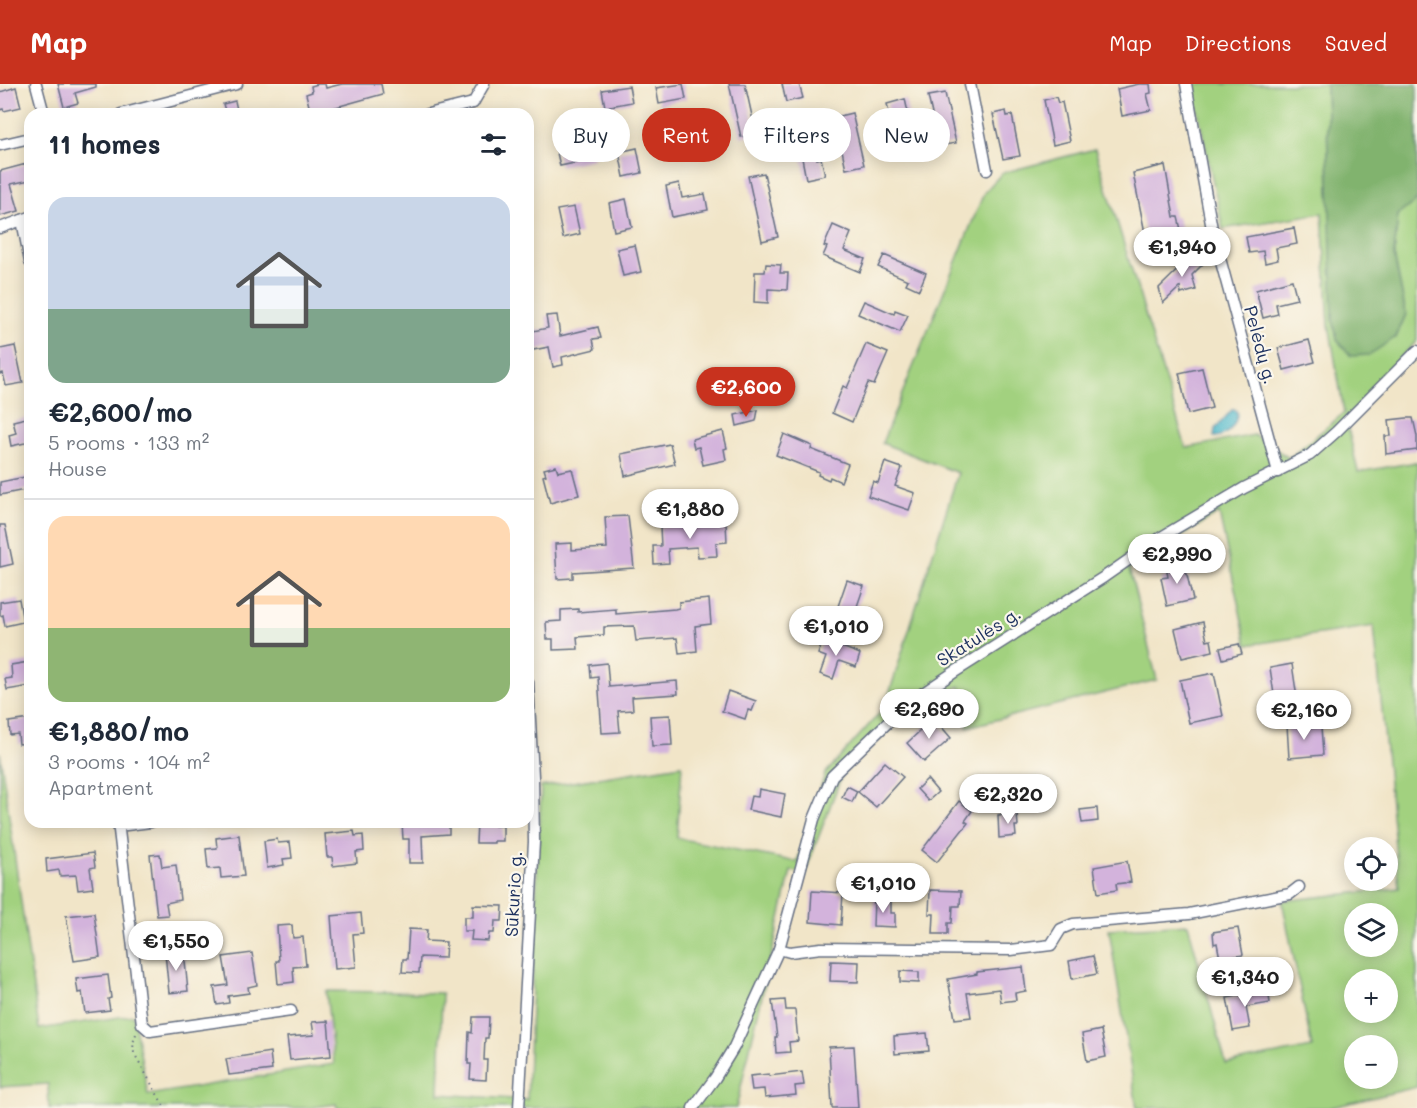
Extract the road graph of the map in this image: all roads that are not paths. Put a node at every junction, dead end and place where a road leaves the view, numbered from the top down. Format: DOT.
graph roads {
  1 [pos="36,84"];
  2 [pos="237,84"];
  3 [pos="484,84"];
  4 [pos="970,84"];
  5 [pos="1186,84"];
  6 [pos="42,108"];
  7 [pos="144,108"];
  8 [pos="473,108"];
  9 [pos="24,139"];
  10 [pos="0,145"];
  11 [pos="987,170"];
  12 [pos="24,220"];
  13 [pos="0,228"];
  14 [pos="1417,351"];
  15 [pos="1278,472"];
  16 [pos="118,828"];
  17 [pos="533,828"];
  18 [pos="1299,887"];
  19 [pos="778,949"];
  20 [pos="291,1011"];
  21 [pos="519,1108"];
  22 [pos="693,1108"];
  1 -- 6 [label="street"];
  2 -- 7 [label="street"];
  3 -- 8 [label="street"];
  4 -- 11 [label="street"];
  5 -- 15 [label="street, Pelėdų g."];
  9 -- 10 [label="street"];
  12 -- 13 [label="street"];
  14 -- 15 [label="street, Skatulės g."];
  15 -- 19 [label="street, Skatulės g."];
  16 -- 20 [label="street"];
  17 -- 21 [label="street, Sūkurio g."];
  18 -- 19 [label="street"];
  19 -- 22 [label="street, Skatulės g."];
}
